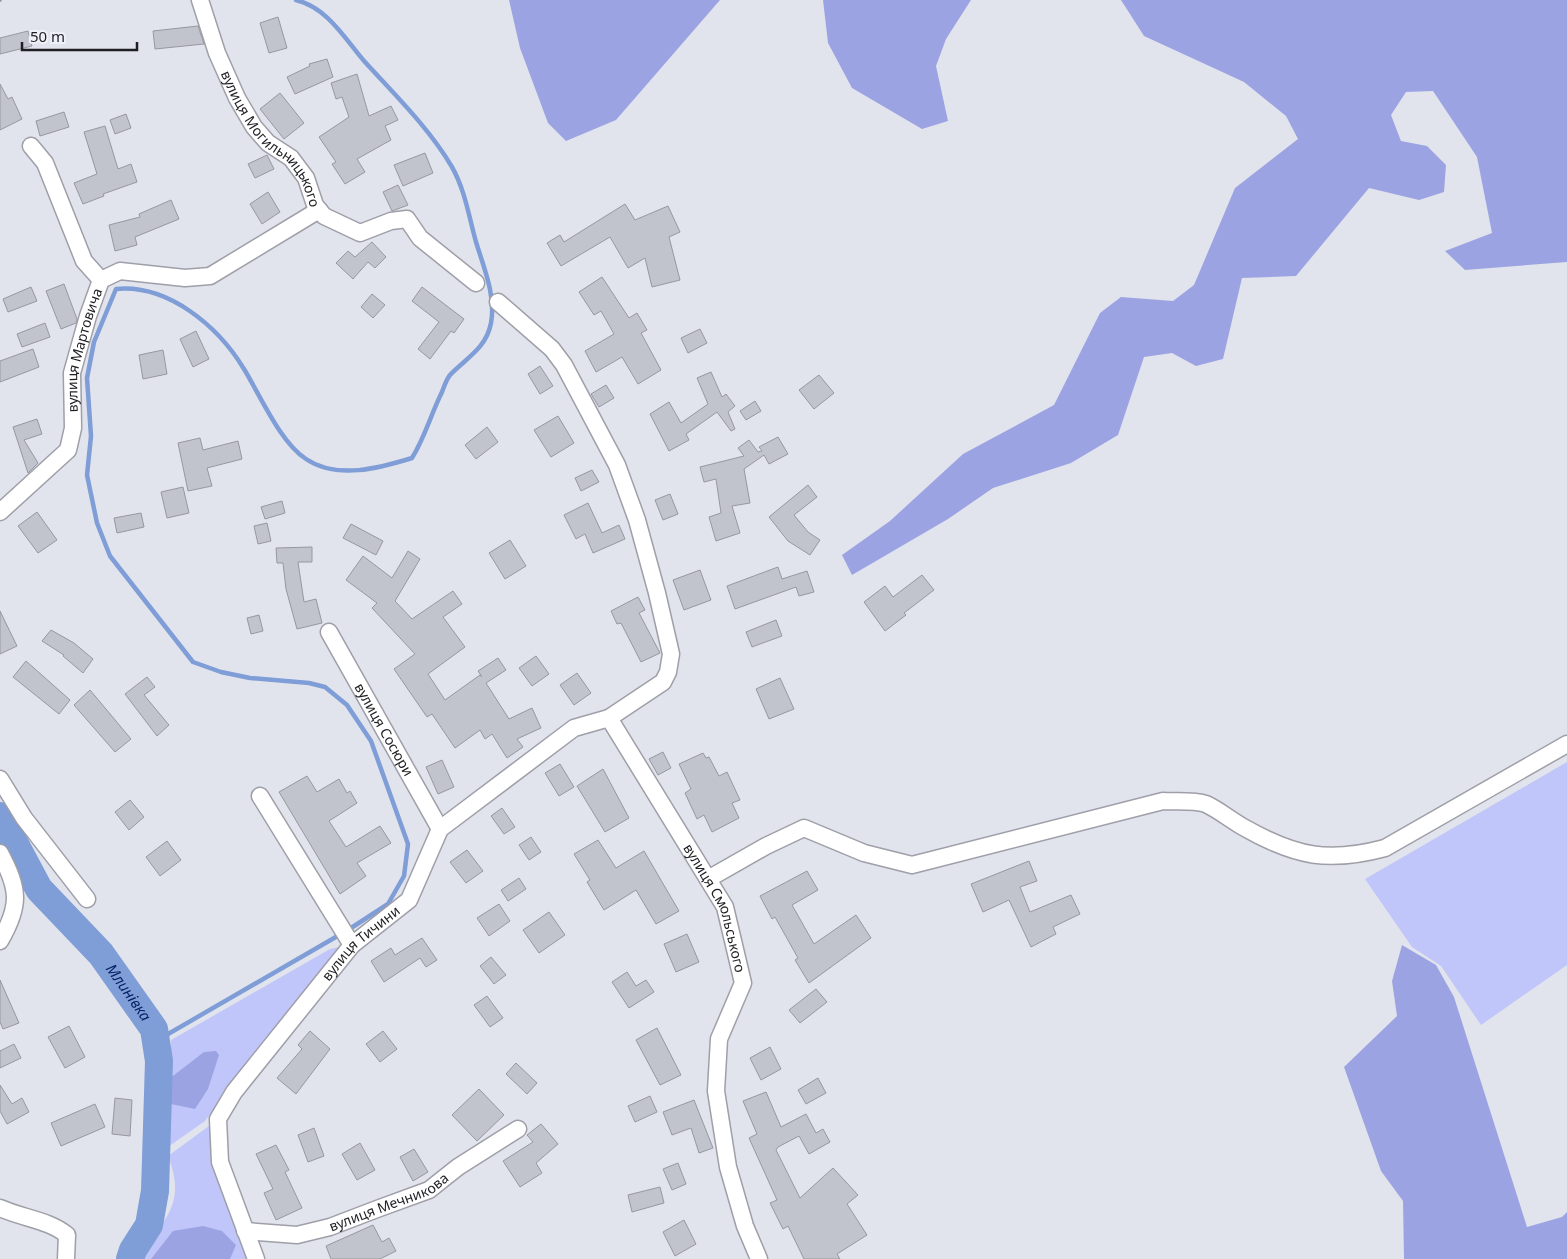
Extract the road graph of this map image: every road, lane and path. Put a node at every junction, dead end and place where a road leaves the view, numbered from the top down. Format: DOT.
graph roads {
  1 [pos="200,0"];
  2 [pos="30,146"];
  3 [pos="319,210"];
  4 [pos="101,280"];
  5 [pos="476,283"];
  6 [pos="498,302"];
  7 [pos="0,512"];
  8 [pos="329,632"];
  9 [pos="609,718"];
  10 [pos="1567,744"];
  11 [pos="0,779"];
  12 [pos="260,796"];
  13 [pos="440,829"];
  14 [pos="0,853"];
  15 [pos="708,879"];
  16 [pos="87,899"];
  17 [pos="0,941"];
  18 [pos="350,942"];
  19 [pos="518,1129"];
  20 [pos="0,1208"];
  21 [pos="245,1231"];
  22 [pos="66,1259"];
  23 [pos="256,1259"];
  24 [pos="759,1259"];
  1 -- 3 [label="street, вулиця Могильницького"];
  2 -- 4 [label="street"];
  3 -- 4 [label="street, вулиця Мартовича"];
  3 -- 5 [label="street, вулиця Могильницького"];
  4 -- 7 [label="street, вулиця Мартовича"];
  6 -- 9 [label="street"];
  8 -- 13 [label="street, вулиця Сосюри"];
  9 -- 13 [label="street, вулиця Тичини"];
  9 -- 15 [label="street, вулиця Смольського"];
  10 -- 15 [label="street"];
  11 -- 16 [label="street"];
  12 -- 18 [label="street"];
  13 -- 18 [label="street, вулиця Тичини"];
  14 -- 17 [label="street"];
  15 -- 24 [label="street, вулиця Смольського"];
  18 -- 21 [label="street, вулиця Тичини"];
  19 -- 21 [label="street, вулиця Мечникова"];
  20 -- 22 [label="street"];
  21 -- 23 [label="street"];
}
